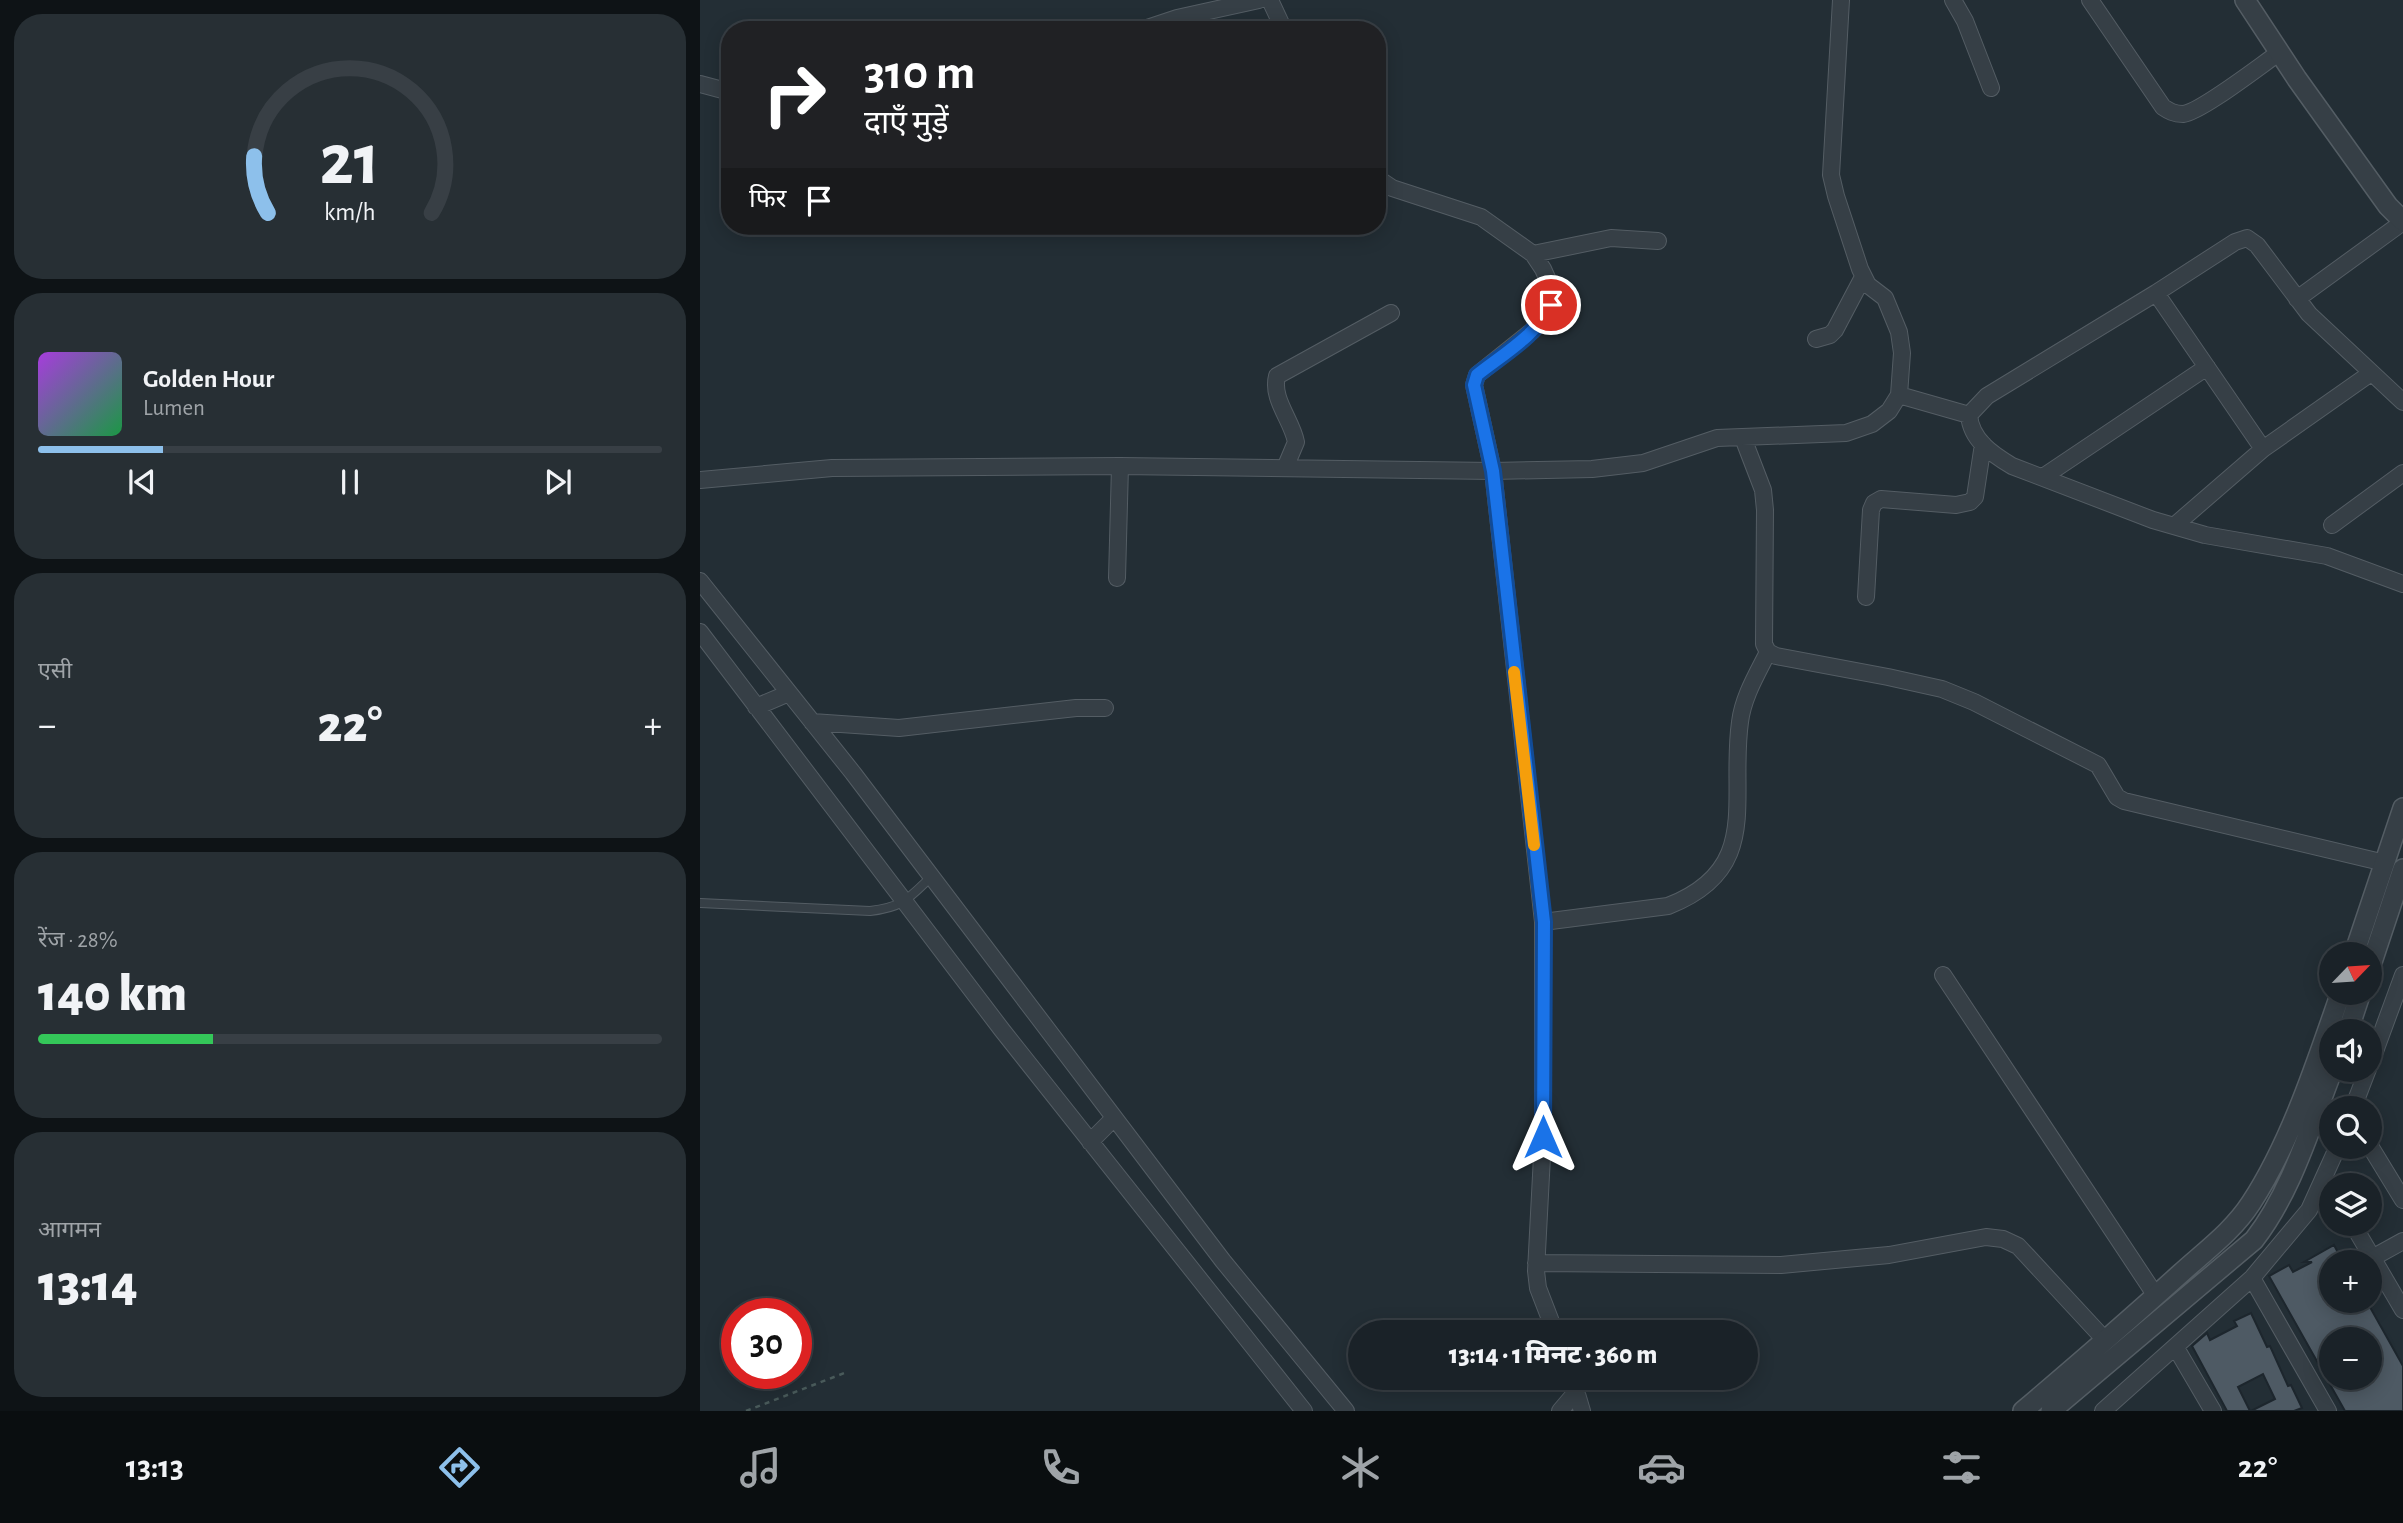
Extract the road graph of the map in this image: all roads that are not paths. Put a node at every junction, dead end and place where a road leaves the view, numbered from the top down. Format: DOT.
graph roads {
  1 [pos="1259,0"];
  2 [pos="1270,0"];
  3 [pos="1841,0"];
  4 [pos="1953,0"];
  5 [pos="2090,0"];
  6 [pos="2245,0"];
  7 [pos="1168,21"];
  8 [pos="1279,21"];
  9 [pos="2280,52"];
  10 [pos="700,84"];
  11 [pos="1991,88"];
  12 [pos="721,90"];
  13 [pos="1386,184"];
  14 [pos="2403,222"];
  15 [pos="1658,241"];
  16 [pos="1533,254"];
  17 [pos="1863,276"];
  18 [pos="2156,293"];
  19 [pos="2297,299"];
  20 [pos="1391,313"];
  21 [pos="1816,339"];
  22 [pos="2207,367"];
  23 [pos="2371,373"];
  24 [pos="1899,394"];
  25 [pos="2403,402"];
  26 [pos="1969,415"];
  27 [pos="1743,438"];
  28 [pos="1983,444"];
  29 [pos="2263,449"];
  30 [pos="1120,466"];
  31 [pos="1285,468"];
  32 [pos="1493,471"];
  33 [pos="2403,473"];
  34 [pos="2043,477"];
  35 [pos="700,480"];
  36 [pos="2332,525"];
  37 [pos="2174,526"];
  38 [pos="1117,578"];
  39 [pos="700,581"];
  40 [pos="2403,584"];
  41 [pos="1866,597"];
  42 [pos="700,632"];
  43 [pos="1768,652"];
  44 [pos="789,693"];
  45 [pos="756,707"];
  46 [pos="1105,708"];
  47 [pos="812,722"];
  48 [pos="2403,808"];
  49 [pos="2394,866"];
  50 [pos="931,877"];
  51 [pos="905,902"];
  52 [pos="700,903"];
  53 [pos="1544,922"];
  54 [pos="2359,942"];
  55 [pos="2376,942"];
  56 [pos="1943,975"];
  57 [pos="2403,975"];
  58 [pos="2400,999"];
  59 [pos="2337,1005"];
  60 [pos="2382,1038"];
  61 [pos="2328,1082"];
  62 [pos="1114,1118"];
  63 [pos="1090,1142"];
  64 [pos="2378,1159"];
  65 [pos="2319,1197"];
  66 [pos="2403,1200"];
  67 [pos="2403,1241"];
  68 [pos="2382,1253"];
  69 [pos="1536,1264"];
  70 [pos="2382,1272"];
  71 [pos="2252,1278"];
  72 [pos="2155,1296"];
  73 [pos="2403,1310"];
  74 [pos="1550,1320"];
  75 [pos="2106,1341"];
  76 [pos="2176,1348"];
  77 [pos="1572,1390"];
  78 [pos="1577,1390"];
  79 [pos="1304,1411"];
  80 [pos="1346,1411"];
  81 [pos="1560,1411"];
  82 [pos="1582,1411"];
  83 [pos="2023,1411"];
  84 [pos="2051,1411"];
  85 [pos="2103,1411"];
  86 [pos="2213,1411"];
  87 [pos="2328,1411"];
  1 -- 7 [label="street"];
  2 -- 8 [label="street"];
  3 -- 17 [label="street"];
  4 -- 11 [label="street"];
  5 -- 9 [label="street"];
  6 -- 9 [label="street"];
  9 -- 14 [label="street"];
  10 -- 12 [label="street"];
  13 -- 16 [label="street"];
  14 -- 19 [label="street"];
  15 -- 16 [label="street"];
  16 -- 32 [label="street"];
  17 -- 21 [label="street"];
  17 -- 24 [label="street"];
  18 -- 19 [label="street"];
  18 -- 22 [label="street"];
  18 -- 26 [label="street"];
  19 -- 23 [label="street"];
  20 -- 31 [label="street"];
  22 -- 29 [label="street"];
  22 -- 34 [label="street"];
  23 -- 25 [label="street"];
  23 -- 29 [label="street"];
  24 -- 26 [label="street"];
  24 -- 27 [label="street"];
  26 -- 28 [label="street"];
  27 -- 32 [label="street"];
  27 -- 43 [label="street"];
  28 -- 34 [label="street"];
  28 -- 41 [label="street"];
  29 -- 37 [label="street"];
  30 -- 31 [label="street"];
  30 -- 35 [label="street"];
  30 -- 38 [label="street"];
  31 -- 32 [label="street"];
  32 -- 53 [label="street"];
  33 -- 36 [label="street"];
  34 -- 37 [label="street"];
  37 -- 40 [label="street"];
  39 -- 44 [label="street"];
  42 -- 45 [label="street"];
  43 -- 49 [label="street"];
  43 -- 53 [label="street"];
  44 -- 45 [label="street"];
  44 -- 47 [label="street"];
  45 -- 51 [label="street"];
  46 -- 47 [label="street"];
  47 -- 50 [label="street"];
  48 -- 49 [label="street"];
  49 -- 54 [label="street"];
  49 -- 55 [label="street"];
  50 -- 51 [label="lane"];
  50 -- 62 [label="street"];
  51 -- 52 [label="lane"];
  51 -- 63 [label="street"];
  53 -- 69 [label="street"];
  56 -- 72 [label="street"];
  57 -- 58 [label="street"];
  58 -- 60 [label="street"];
  59 -- 72 [label="street"];
  61 -- 84 [label="street"];
  62 -- 63 [label="street"];
  62 -- 80 [label="street"];
  63 -- 79 [label="street"];
  64 -- 66 [label="street"];
  65 -- 71 [label="street"];
  67 -- 68 [label="street"];
  69 -- 74 [label="street"];
  69 -- 75 [label="street"];
  70 -- 73 [label="street"];
  71 -- 76 [label="street"];
  71 -- 87 [label="street"];
  72 -- 75 [label="street"];
  75 -- 83 [label="street"];
  76 -- 85 [label="street"];
  76 -- 86 [label="street"];
  77 -- 81 [label="street"];
  78 -- 82 [label="street"];
}
